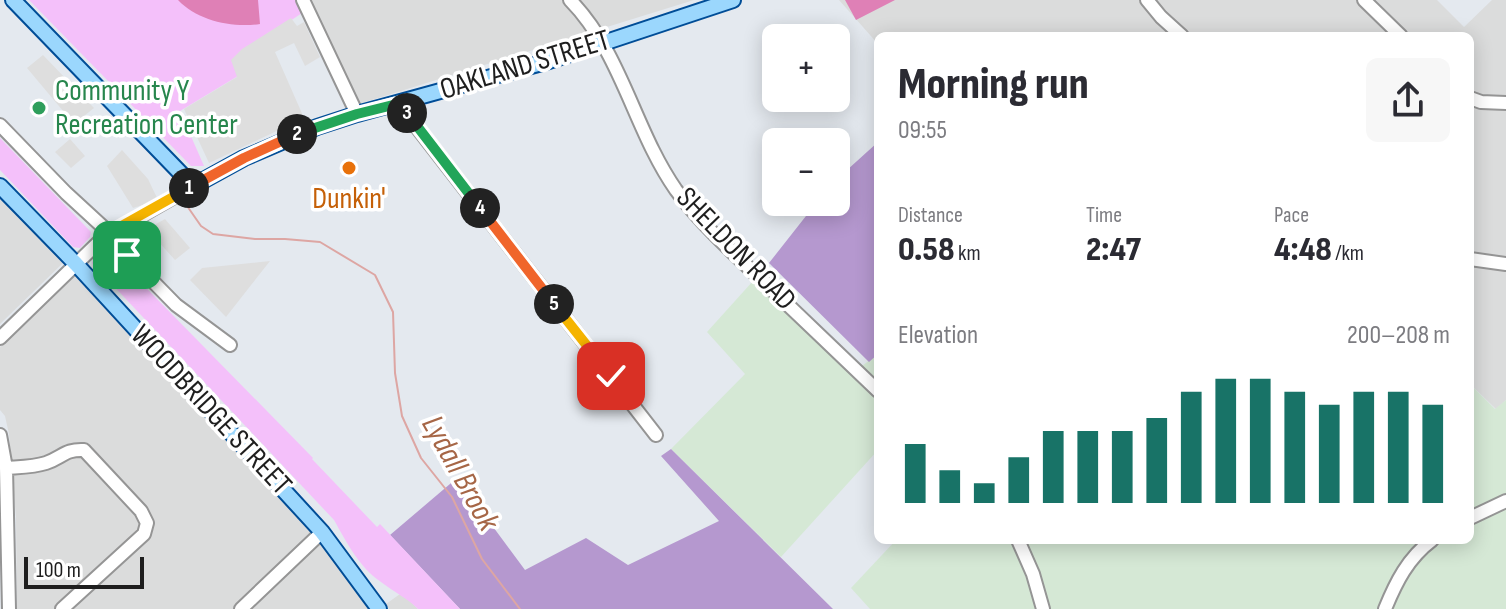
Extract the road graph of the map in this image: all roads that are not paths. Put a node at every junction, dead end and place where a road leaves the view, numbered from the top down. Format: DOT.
graph roads {
  1 [pos="13,0"];
  2 [pos="570,0"];
  3 [pos="733,0"];
  4 [pos="1147,0"];
  5 [pos="1364,0"];
  6 [pos="305,1"];
  7 [pos="1178,32"];
  8 [pos="1397,32"];
  9 [pos="603,42"];
  10 [pos="1474,99"];
  11 [pos="401,103"];
  12 [pos="1506,103"];
  13 [pos="357,114"];
  14 [pos="0,125"];
  15 [pos="0,186"];
  16 [pos="193,186"];
  17 [pos="109,233"];
  18 [pos="1474,260"];
  19 [pos="76,264"];
  20 [pos="1506,264"];
  21 [pos="0,338"];
  22 [pos="230,345"];
  23 [pos="874,387"];
  24 [pos="0,435"];
  25 [pos="656,435"];
  26 [pos="4,461"];
  27 [pos="1506,501"];
  28 [pos="1474,516"];
  29 [pos="322,532"];
  30 [pos="1020,544"];
  31 [pos="1428,544"];
  32 [pos="9,609"];
  33 [pos="62,609"];
  34 [pos="241,609"];
  35 [pos="379,609"];
  36 [pos="1043,609"];
  37 [pos="1385,609"];
  1 -- 16 [label="main road"];
  2 -- 9 [label="street, SHELDON ROAD"];
  3 -- 9 [label="main road, OAKLAND STREET"];
  4 -- 7 [label="street"];
  5 -- 8 [label="street"];
  6 -- 13 [label="street"];
  9 -- 11 [label="main road, OAKLAND STREET"];
  9 -- 23 [label="street, SHELDON ROAD"];
  10 -- 12 [label="street"];
  11 -- 13 [label="main road, OAKLAND STREET"];
  11 -- 25 [label="street"];
  13 -- 16 [label="main road, OAKLAND STREET"];
  14 -- 17 [label="street"];
  15 -- 19 [label="main road, WOODBRIDGE STREET"];
  16 -- 17 [label="street, OAKLAND STREET"];
  17 -- 19 [label="street, OAKLAND STREET"];
  17 -- 22 [label="street"];
  18 -- 20 [label="street"];
  19 -- 21 [label="street, OAKLAND STREET"];
  19 -- 29 [label="main road, WOODBRIDGE STREET"];
  24 -- 26 [label="street"];
  26 -- 32 [label="street"];
  26 -- 33 [label="street"];
  27 -- 28 [label="street"];
  29 -- 34 [label="street"];
  29 -- 35 [label="main road, WOODBRIDGE STREET"];
  30 -- 36 [label="street"];
  31 -- 37 [label="street"];
}
